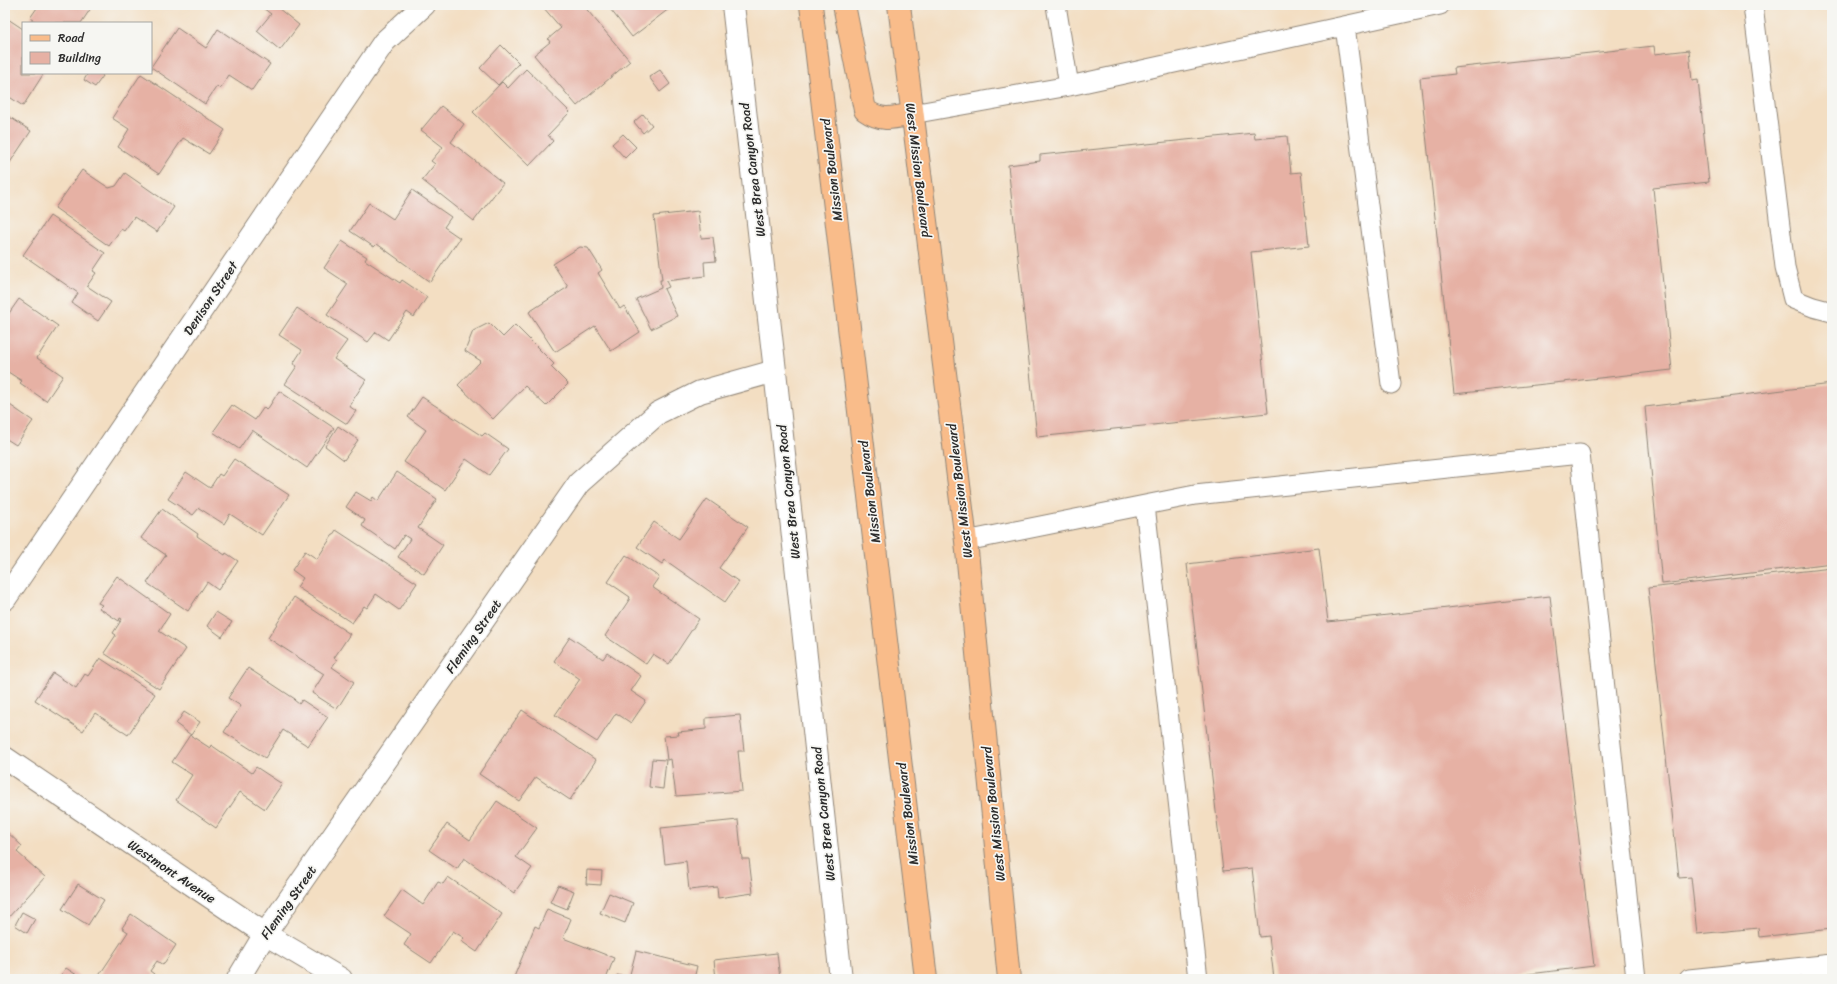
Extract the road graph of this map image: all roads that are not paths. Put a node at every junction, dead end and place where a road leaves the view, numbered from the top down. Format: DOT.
graph roads {
  1 [pos="424,5"];
  2 [pos="733,5"];
  3 [pos="811,5"];
  4 [pos="844,5"];
  5 [pos="900,5"];
  6 [pos="1056,5"];
  7 [pos="1440,5"];
  8 [pos="1753,5"];
  9 [pos="1345,26"];
  10 [pos="1069,86"];
  11 [pos="912,114"];
  12 [pos="1832,312"];
  13 [pos="775,371"];
  14 [pos="1391,384"];
  15 [pos="1145,505"];
  16 [pos="966,541"];
  17 [pos="5,599"];
  18 [pos="5,758"];
  19 [pos="265,934"];
  20 [pos="1832,964"];
  21 [pos="1736,977"];
  22 [pos="238,979"];
  23 [pos="341,979"];
  24 [pos="841,979"];
  25 [pos="926,979"];
  26 [pos="1010,979"];
  27 [pos="1198,979"];
  28 [pos="1636,979"];
  29 [pos="1689,979"];
  1 -- 17 [label="street, Denison Street"];
  2 -- 13 [label="street, West Brea Canyon Road"];
  3 -- 25 [label="main road, Mission Boulevard"];
  4 -- 11 [label="main road"];
  5 -- 11 [label="main road, West Mission Boulevard"];
  6 -- 10 [label="lane"];
  7 -- 9 [label="lane"];
  8 -- 12 [label="lane"];
  9 -- 10 [label="lane"];
  9 -- 14 [label="lane"];
  10 -- 11 [label="lane"];
  11 -- 16 [label="main road, West Mission Boulevard"];
  13 -- 19 [label="street, Fleming Street"];
  13 -- 24 [label="street, West Brea Canyon Road"];
  15 -- 16 [label="lane"];
  15 -- 27 [label="lane"];
  15 -- 28 [label="lane"];
  16 -- 26 [label="main road, West Mission Boulevard"];
  18 -- 19 [label="street, Westmont Avenue"];
  19 -- 22 [label="street, Fleming Street"];
  19 -- 23 [label="street, Westmont Avenue"];
  20 -- 21 [label="lane"];
  21 -- 29 [label="lane"];
}
